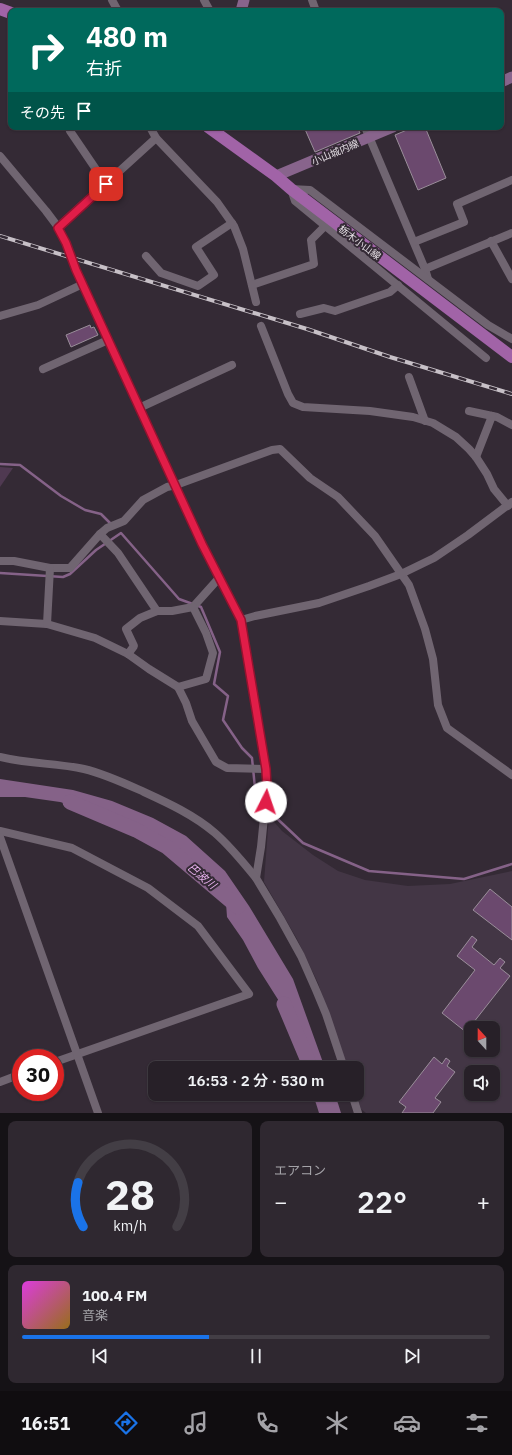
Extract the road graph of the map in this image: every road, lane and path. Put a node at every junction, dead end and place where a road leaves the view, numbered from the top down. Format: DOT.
graph roads {
  1 [pos="152,130"];
  2 [pos="212,130"];
  3 [pos="377,130"];
  4 [pos="70,131"];
  5 [pos="367,132"];
  6 [pos="156,138"];
  7 [pos="0,156"];
  8 [pos="276,176"];
  9 [pos="512,180"];
  10 [pos="106,184"];
  11 [pos="291,189"];
  12 [pos="232,223"];
  13 [pos="325,226"];
  14 [pos="58,228"];
  15 [pos="512,233"];
  16 [pos="491,241"];
  17 [pos="414,242"];
  18 [pos="146,256"];
  19 [pos="425,269"];
  20 [pos="428,278"];
  21 [pos="512,279"];
  22 [pos="83,284"];
  23 [pos="252,285"];
  24 [pos="398,285"];
  25 [pos="256,302"];
  26 [pos="300,314"];
  27 [pos="0,316"];
  28 [pos="261,326"];
  29 [pos="512,339"];
  30 [pos="108,340"];
  31 [pos="512,357"];
  32 [pos="486,358"];
  33 [pos="232,365"];
  34 [pos="43,369"];
  35 [pos="409,377"];
  36 [pos="139,408"];
  37 [pos="469,411"];
  38 [pos="492,416"];
  39 [pos="425,421"];
  40 [pos="512,425"];
  41 [pos="476,457"];
  42 [pos="176,485"];
  43 [pos="510,504"];
  44 [pos="100,534"];
  45 [pos="0,561"];
  46 [pos="50,568"];
  47 [pos="401,574"];
  48 [pos="219,578"];
  49 [pos="193,607"];
  50 [pos="157,611"];
  51 [pos="241,620"];
  52 [pos="0,622"];
  53 [pos="47,624"];
  54 [pos="128,654"];
  55 [pos="178,687"];
  56 [pos="0,757"];
  57 [pos="266,769"];
  58 [pos="512,775"];
  59 [pos="0,831"];
  60 [pos="0,837"];
  61 [pos="256,878"];
  62 [pos="77,1054"];
  63 [pos="64,1059"];
  64 [pos="342,1061"];
  65 [pos="12,1077"];
  66 [pos="0,1082"];
  67 [pos="354,1101"];
  68 [pos="98,1113"];
  69 [pos="358,1113"];
  1 -- 6 [label="street"];
  2 -- 8 [label="main road, 栃木小山線"];
  3 -- 5 [label="main road, 小山城内線"];
  4 -- 10 [label="street"];
  5 -- 8 [label="main road, 小山城内線"];
  5 -- 17 [label="street"];
  6 -- 10 [label="street"];
  6 -- 12 [label="street"];
  7 -- 14 [label="street"];
  8 -- 11 [label="main road, 栃木小山線"];
  9 -- 17 [label="street"];
  10 -- 14 [label="street"];
  11 -- 13 [label="street"];
  11 -- 20 [label="street"];
  11 -- 31 [label="main road, 栃木小山線"];
  12 -- 18 [label="street"];
  12 -- 23 [label="street"];
  13 -- 23 [label="street"];
  13 -- 24 [label="street"];
  14 -- 22 [label="street"];
  15 -- 16 [label="street"];
  16 -- 19 [label="street"];
  16 -- 21 [label="street"];
  17 -- 19 [label="street"];
  19 -- 20 [label="street"];
  20 -- 29 [label="street"];
  22 -- 27 [label="street"];
  22 -- 30 [label="street"];
  23 -- 25 [label="street"];
  24 -- 26 [label="street"];
  24 -- 32 [label="street"];
  28 -- 39 [label="street"];
  30 -- 34 [label="street"];
  30 -- 36 [label="street"];
  33 -- 36 [label="street"];
  35 -- 39 [label="street"];
  36 -- 42 [label="street"];
  37 -- 38 [label="street"];
  38 -- 40 [label="street"];
  38 -- 41 [label="street"];
  39 -- 41 [label="street"];
  41 -- 43 [label="street"];
  42 -- 44 [label="street"];
  42 -- 47 [label="street"];
  42 -- 48 [label="street"];
  43 -- 47 [label="street"];
  44 -- 46 [label="street"];
  44 -- 50 [label="street"];
  45 -- 46 [label="street"];
  46 -- 53 [label="street"];
  47 -- 51 [label="street"];
  47 -- 58 [label="street"];
  48 -- 49 [label="street"];
  48 -- 51 [label="street"];
  49 -- 50 [label="street"];
  49 -- 55 [label="street"];
  50 -- 54 [label="street"];
  51 -- 57 [label="street"];
  52 -- 53 [label="street"];
  53 -- 54 [label="street"];
  54 -- 55 [label="street"];
  55 -- 57 [label="street"];
  56 -- 61 [label="street"];
  57 -- 61 [label="street"];
  59 -- 62 [label="street"];
  60 -- 62 [label="street"];
  61 -- 64 [label="street"];
  62 -- 63 [label="street"];
  62 -- 68 [label="street"];
  65 -- 66 [label="street"];
  67 -- 69 [label="street"];
}
